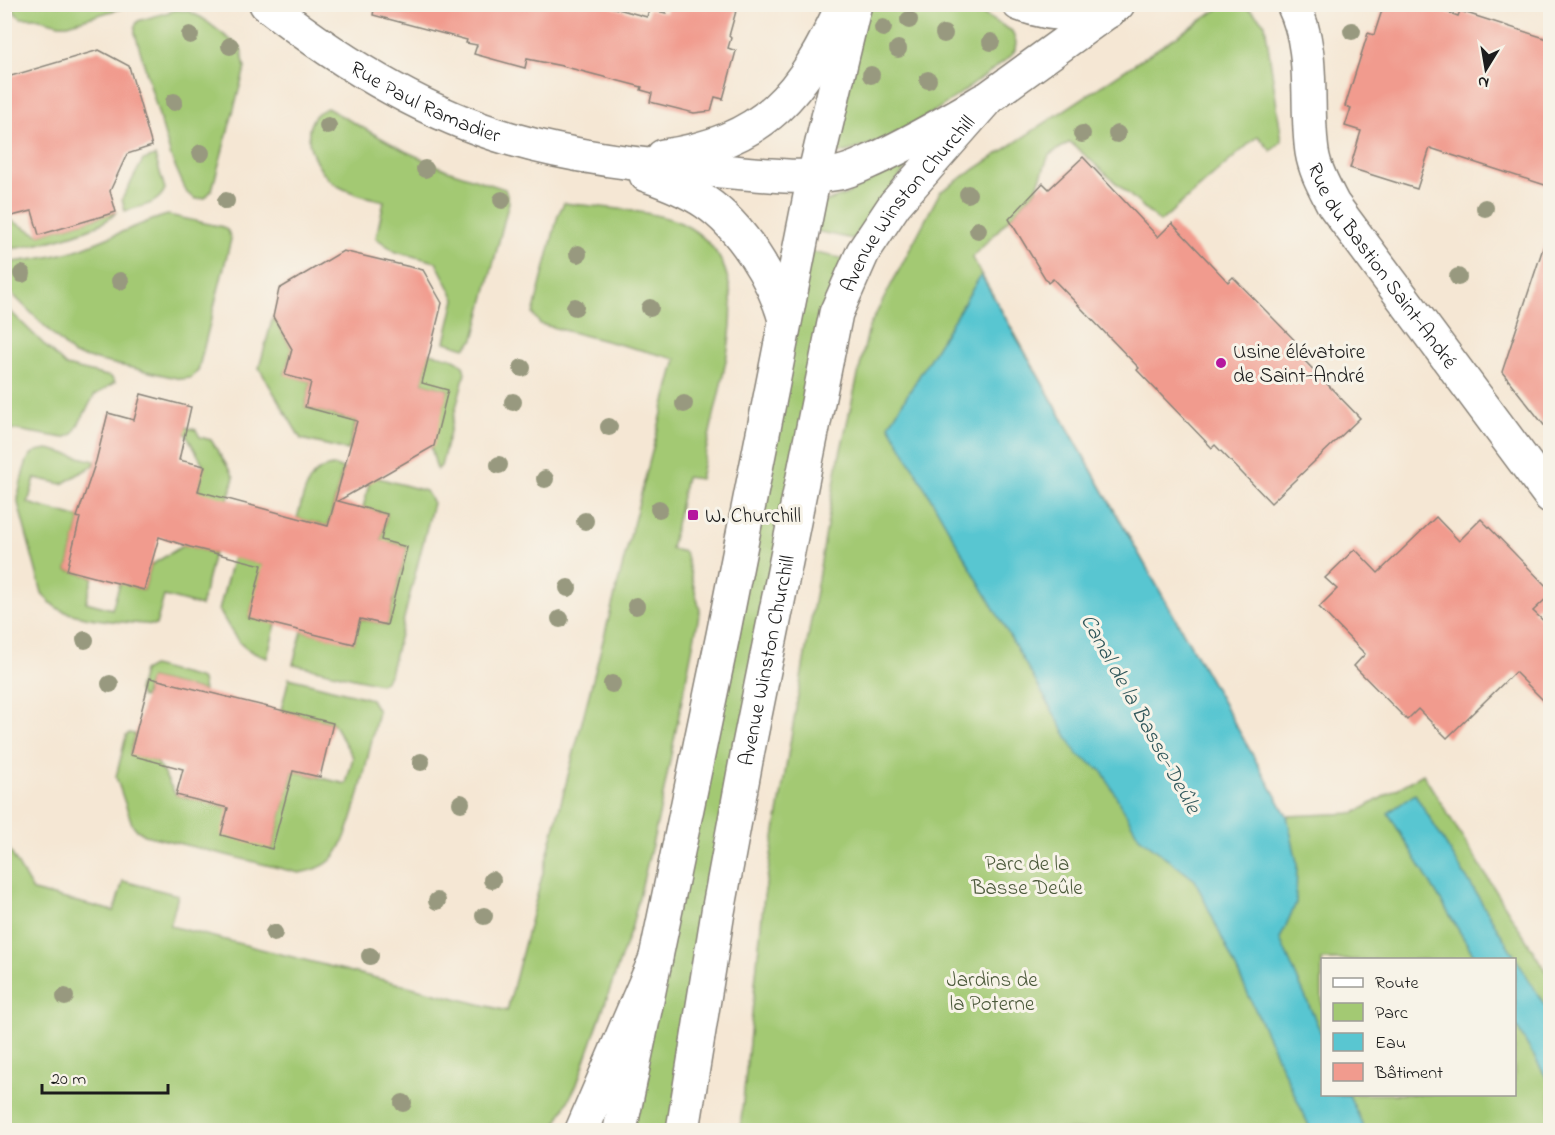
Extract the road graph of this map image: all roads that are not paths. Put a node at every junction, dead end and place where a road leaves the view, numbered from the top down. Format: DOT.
graph roads {
  1 [pos="267,4"];
  2 [pos="843,4"];
  3 [pos="855,4"];
  4 [pos="1019,4"];
  5 [pos="1293,4"];
  6 [pos="1114,8"];
  7 [pos="988,98"];
  8 [pos="602,160"];
  9 [pos="814,176"];
  10 [pos="785,320"];
  11 [pos="1551,496"];
  12 [pos="656,958"];
  13 [pos="582,1131"];
  14 [pos="620,1131"];
  15 [pos="683,1131"];
  1 -- 8 [label="main road, Rue Paul Ramadier"];
  2 -- 8 [label="main road, Rue Paul Ramadier"];
  3 -- 9 [label="main road"];
  4 -- 6 [label="main road"];
  5 -- 11 [label="main road, Rue du Bastion Saint-André"];
  6 -- 7 [label="main road"];
  7 -- 9 [label="main road, Rue Paul Ramadier"];
  7 -- 15 [label="main road, Avenue Winston Churchill"];
  8 -- 9 [label="main road, Rue Paul Ramadier"];
  8 -- 10 [label="main road, Rue Paul Ramadier"];
  9 -- 10 [label="main road"];
  10 -- 12 [label="main road"];
  12 -- 13 [label="main road"];
  12 -- 14 [label="main road"];
}
